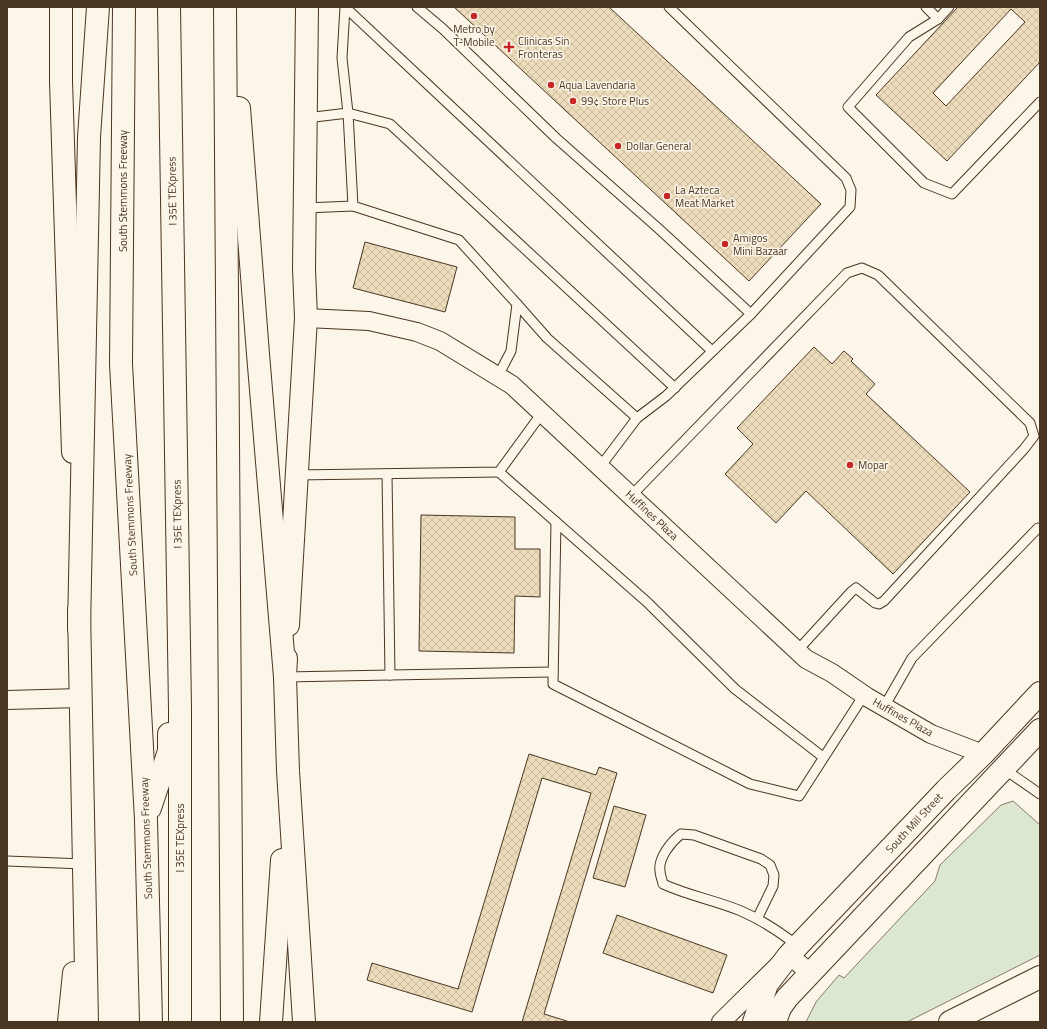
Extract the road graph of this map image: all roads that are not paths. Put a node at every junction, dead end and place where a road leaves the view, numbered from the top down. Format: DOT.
graph roads {
  1 [pos="60,7"];
  2 [pos="98,7"];
  3 [pos="124,7"];
  4 [pos="169,7"];
  5 [pos="225,7"];
  6 [pos="232,7"];
  7 [pos="307,7"];
  8 [pos="345,7"];
  9 [pos="417,7"];
  10 [pos="669,7"];
  11 [pos="926,7"];
  12 [pos="949,7"];
  13 [pos="938,19"];
  14 [pos="1040,102"];
  15 [pos="348,113"];
  16 [pos="306,118"];
  17 [pos="353,206"];
  18 [pos="305,208"];
  19 [pos="174,303"];
  20 [pos="517,304"];
  21 [pos="751,314"];
  22 [pos="306,318"];
  23 [pos="712,351"];
  24 [pos="498,376"];
  25 [pos="675,388"];
  26 [pos="542,413"];
  27 [pos="637,418"];
  28 [pos="600,467"];
  29 [pos="499,472"];
  30 [pos="387,474"];
  31 [pos="296,475"];
  32 [pos="631,496"];
  33 [pos="556,522"];
  34 [pos="1040,529"];
  35 [pos="79,629"];
  36 [pos="797,651"];
  37 [pos="553,672"];
  38 [pos="390,675"];
  39 [pos="284,677"];
  40 [pos="1040,693"];
  41 [pos="864,695"];
  42 [pos="81,698"];
  43 [pos="7,700"];
  44 [pos="884,707"];
  45 [pos="1040,730"];
  46 [pos="983,754"];
  47 [pos="823,757"];
  48 [pos="1004,769"];
  49 [pos="288,771"];
  50 [pos="1040,794"];
  51 [pos="146,820"];
  52 [pos="7,861"];
  53 [pos="84,864"];
  54 [pos="757,919"];
  55 [pos="794,951"];
  56 [pos="810,973"];
  57 [pos="1040,977"];
  58 [pos="69,1022"];
  59 [pos="87,1022"];
  60 [pos="150,1022"];
  61 [pos="180,1022"];
  62 [pos="232,1022"];
  63 [pos="271,1022"];
  64 [pos="304,1022"];
  65 [pos="721,1022"];
  66 [pos="754,1022"];
  67 [pos="775,1022"];
  68 [pos="950,1022"];
  1 -- 35 [label="main road"];
  2 -- 35 [label="main road"];
  3 -- 51 [label="main road, South Stemmons Freeway"];
  4 -- 19 [label="main road, I 35E TEXpress"];
  5 -- 62 [label="main road"];
  6 -- 39 [label="main road"];
  7 -- 16 [label="main road"];
  8 -- 15 [label="lane"];
  8 -- 23 [label="lane"];
  9 -- 21 [label="lane"];
  10 -- 21 [label="lane"];
  11 -- 13 [label="lane"];
  12 -- 13 [label="lane"];
  13 -- 14 [label="lane"];
  15 -- 16 [label="lane"];
  15 -- 17 [label="lane"];
  15 -- 25 [label="lane"];
  16 -- 18 [label="main road"];
  17 -- 18 [label="lane"];
  17 -- 20 [label="lane"];
  18 -- 22 [label="main road"];
  19 -- 51 [label="main road"];
  19 -- 61 [label="main road, I 35E TEXpress"];
  20 -- 24 [label="lane"];
  20 -- 27 [label="lane"];
  21 -- 23 [label="lane"];
  22 -- 24 [label="street, Huffines Plaza"];
  22 -- 31 [label="main road"];
  23 -- 25 [label="lane"];
  24 -- 26 [label="street, Huffines Plaza"];
  25 -- 27 [label="lane"];
  26 -- 28 [label="street, Huffines Plaza"];
  26 -- 29 [label="lane"];
  27 -- 28 [label="lane"];
  28 -- 32 [label="street, Huffines Plaza"];
  29 -- 30 [label="lane"];
  29 -- 33 [label="lane"];
  30 -- 31 [label="lane"];
  30 -- 38 [label="lane"];
  31 -- 39 [label="main road"];
  32 -- 36 [label="street, Huffines Plaza"];
  32 -- 36 [label="lane"];
  33 -- 37 [label="lane"];
  33 -- 47 [label="lane"];
  34 -- 44 [label="lane"];
  35 -- 42 [label="main road"];
  36 -- 41 [label="street, Huffines Plaza"];
  37 -- 38 [label="lane"];
  37 -- 47 [label="lane"];
  38 -- 39 [label="lane"];
  39 -- 49 [label="main road"];
  40 -- 46 [label="main road, South Mill Street"];
  41 -- 44 [label="street, Huffines Plaza"];
  41 -- 47 [label="lane"];
  42 -- 43 [label="street"];
  42 -- 53 [label="main road"];
  44 -- 46 [label="street, Huffines Plaza"];
  45 -- 48 [label="main road"];
  46 -- 48 [label="main road"];
  46 -- 55 [label="main road, South Mill Street"];
  48 -- 50 [label="lane"];
  48 -- 56 [label="main road"];
  49 -- 63 [label="main road"];
  49 -- 64 [label="main road"];
  51 -- 60 [label="main road, South Stemmons Freeway"];
  52 -- 53 [label="lane"];
  53 -- 58 [label="main road"];
  53 -- 59 [label="main road"];
  54 -- 54 [label="lane"];
  54 -- 55 [label="lane"];
  55 -- 56 [label="street"];
  55 -- 65 [label="street, South Mill Street"];
  55 -- 66 [label="main road, South Mill Street"];
  56 -- 67 [label="main road"];
  57 -- 68 [label="main road"];
}
